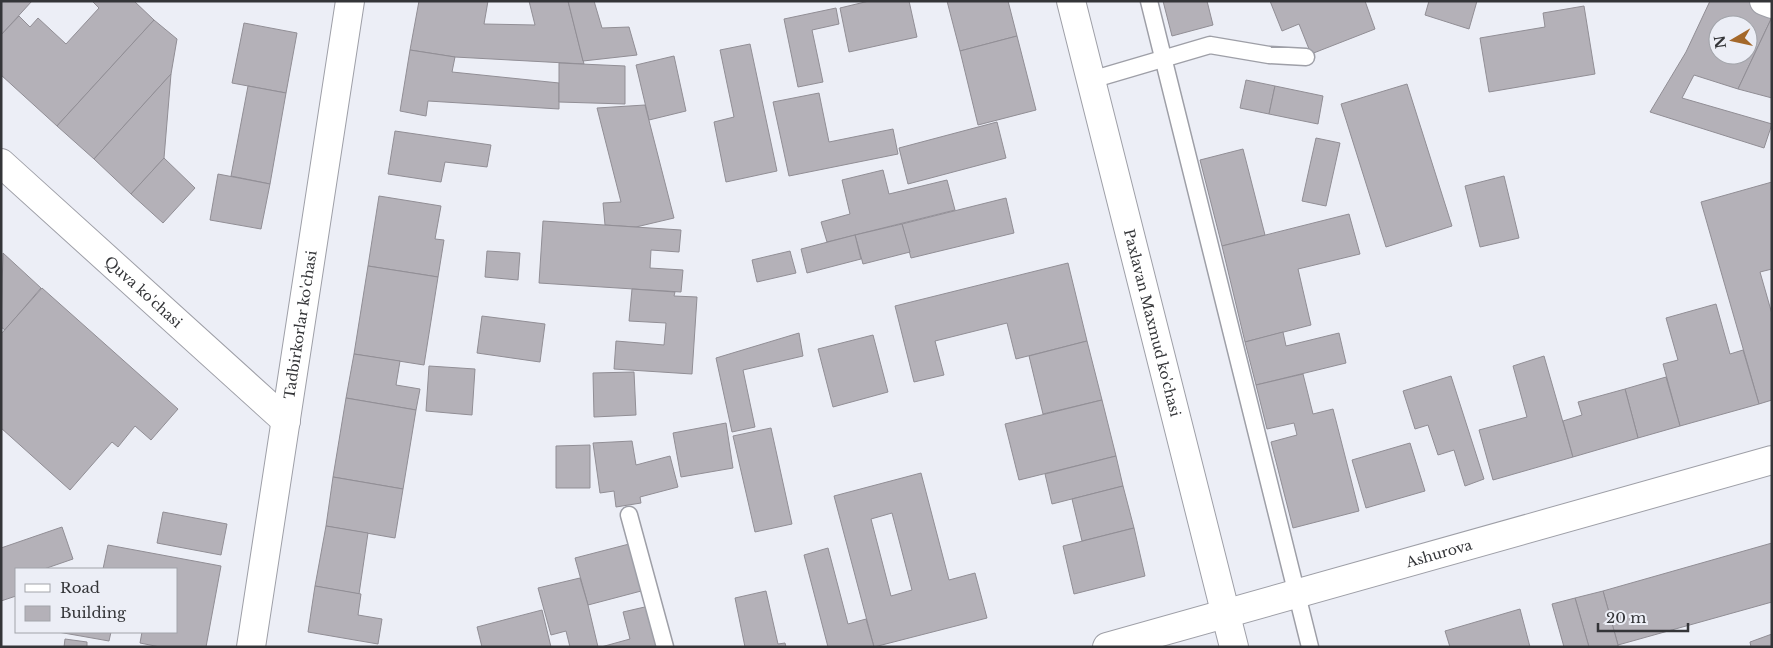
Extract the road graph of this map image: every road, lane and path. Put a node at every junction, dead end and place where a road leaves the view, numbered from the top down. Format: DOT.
graph roads {
  1 [pos="350,1"];
  2 [pos="1071,1"];
  3 [pos="1149,1"];
  4 [pos="1764,1"];
  5 [pos="1772,4"];
  6 [pos="1163,57"];
  7 [pos="1306,57"];
  8 [pos="1091,80"];
  9 [pos="1,163"];
  10 [pos="286,421"];
  11 [pos="1772,460"];
  12 [pos="629,515"];
  13 [pos="1297,595"];
  14 [pos="1225,615"];
  15 [pos="251,647"];
  16 [pos="665,647"];
  17 [pos="1107,647"];
  18 [pos="1234,647"];
  19 [pos="1310,647"];
  1 -- 10 [label="street, Tadbirkorlar ko'chasi"];
  2 -- 8 [label="street, Paxlavan Maxmud ko'chasi"];
  3 -- 6 [label="lane"];
  4 -- 5 [label="street"];
  6 -- 7 [label="lane"];
  6 -- 8 [label="lane"];
  6 -- 13 [label="lane"];
  8 -- 14 [label="street, Paxlavan Maxmud ko'chasi"];
  9 -- 10 [label="street, Quva ko'chasi"];
  10 -- 15 [label="street, Tadbirkorlar ko'chasi"];
  11 -- 13 [label="street, Ashurova"];
  12 -- 16 [label="lane"];
  13 -- 14 [label="street, Ashurova"];
  13 -- 19 [label="lane"];
  14 -- 17 [label="street, Ashurova"];
  14 -- 18 [label="street, Paxlavan Maxmud ko'chasi"];
}
